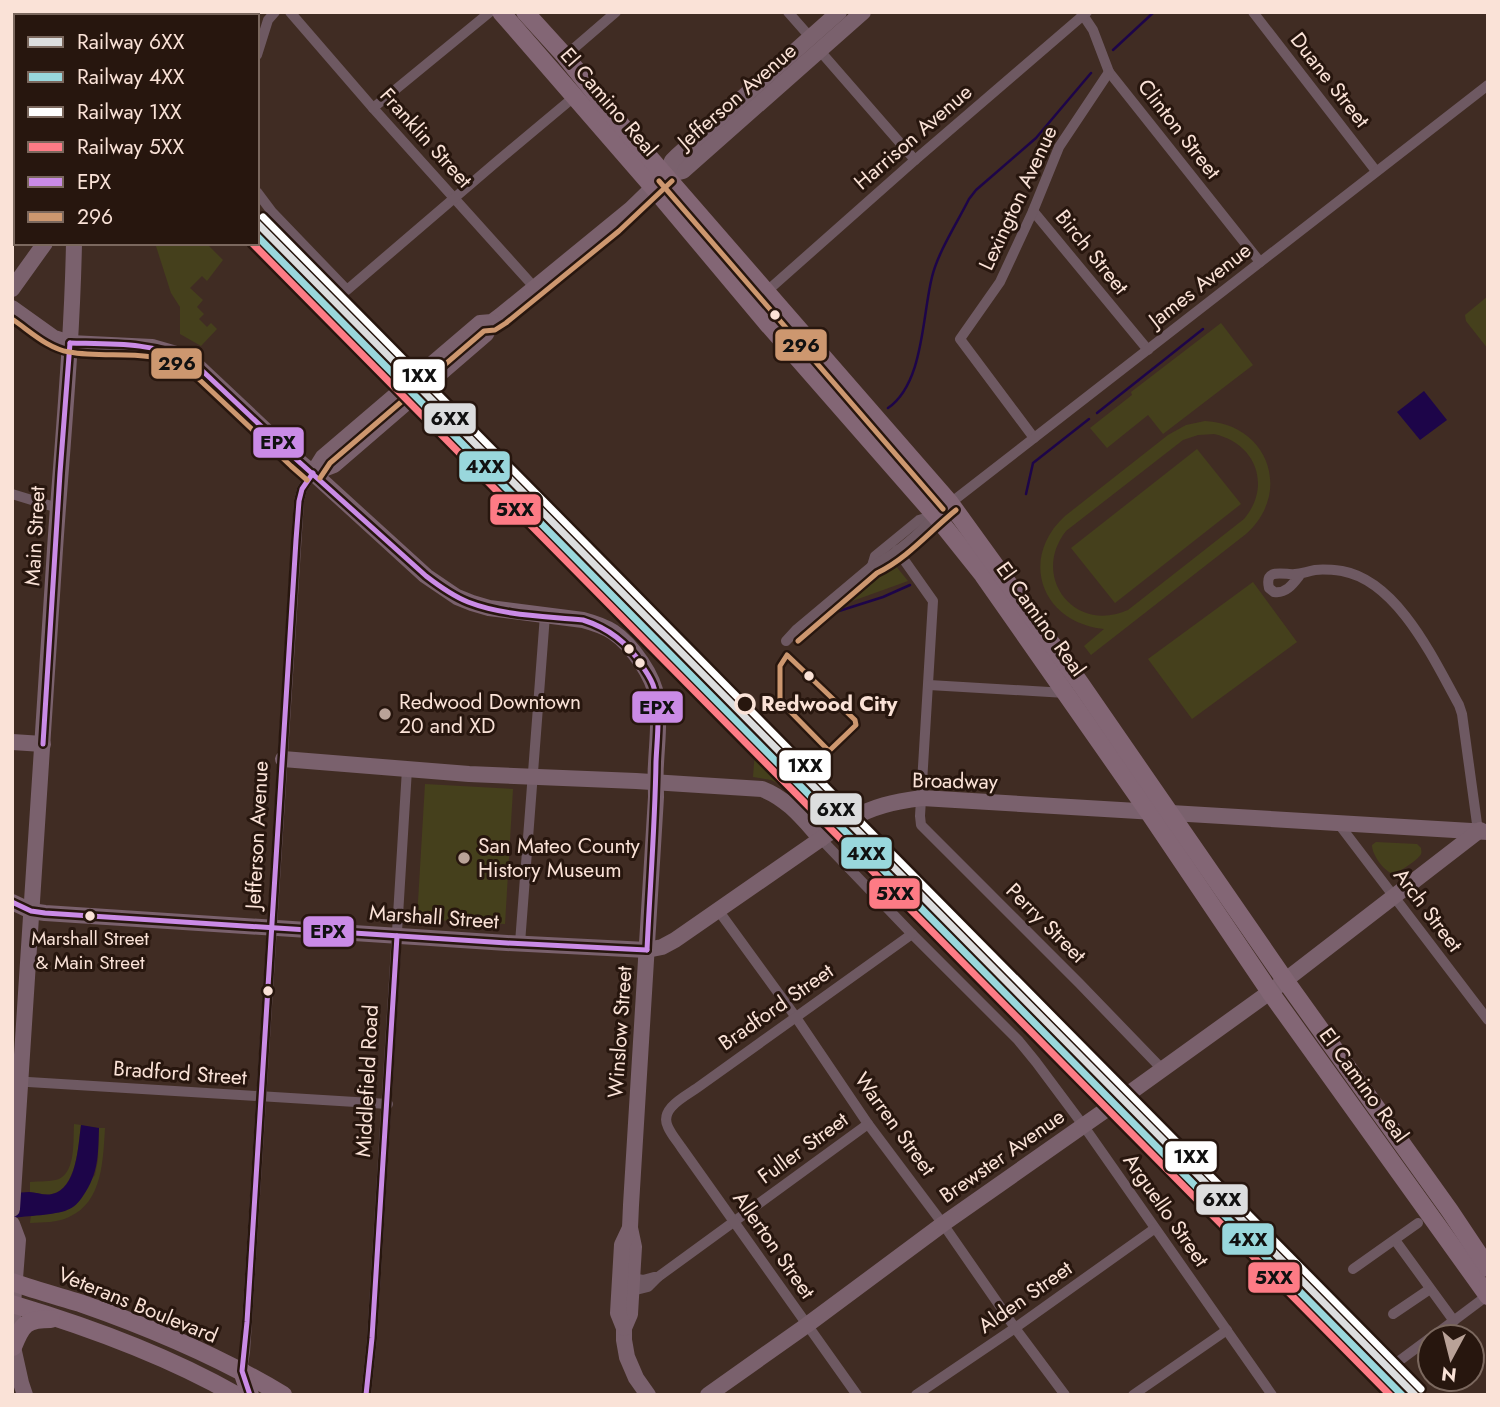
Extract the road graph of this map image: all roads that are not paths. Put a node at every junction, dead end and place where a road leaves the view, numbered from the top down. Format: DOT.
graph roads {
  1 [pos="275,12"];
  2 [pos="290,12"];
  3 [pos="490,12"];
  4 [pos="500,12"];
  5 [pos="525,12"];
  6 [pos="616,12"];
  7 [pos="788,12"];
  8 [pos="863,12"];
  9 [pos="1253,12"];
  10 [pos="1084,13"];
  11 [pos="835,16"];
  12 [pos="810,37"];
  13 [pos="259,49"];
  14 [pos="820,51"];
  15 [pos="565,56"];
  16 [pos="776,68"];
  17 [pos="1110,72"];
  18 [pos="1487,88"];
  19 [pos="574,97"];
  20 [pos="373,108"];
  21 [pos="915,160"];
  22 [pos="1376,171"];
  23 [pos="659,181"];
  24 [pos="259,195"];
  25 [pos="454,199"];
  26 [pos="1034,211"];
  27 [pos="45,245"];
  28 [pos="74,245"];
  29 [pos="1260,262"];
  30 [pos="535,288"];
  31 [pos="12,289"];
  32 [pos="766,292"];
  33 [pos="12,307"];
  34 [pos="70,343"];
  35 [pos="1148,350"];
  36 [pos="1034,438"];
  37 [pos="313,473"];
  38 [pos="12,494"];
  39 [pos="950,503"];
  40 [pos="58,508"];
  41 [pos="935,515"];
  42 [pos="897,550"];
  43 [pos="872,566"];
  44 [pos="1300,575"];
  45 [pos="545,615"];
  46 [pos="786,641"];
  47 [pos="929,685"];
  48 [pos="1066,693"];
  49 [pos="12,742"];
  50 [pos="43,744"];
  51 [pos="283,759"];
  52 [pos="407,769"];
  53 [pos="532,776"];
  54 [pos="656,782"];
  55 [pos="922,798"];
  56 [pos="1148,811"];
  57 [pos="1169,812"];
  58 [pos="1338,823"];
  59 [pos="1485,829"];
  60 [pos="821,839"];
  61 [pos="1393,897"];
  62 [pos="12,902"];
  63 [pos="719,910"];
  64 [pos="31,911"];
  65 [pos="12,912"];
  66 [pos="273,928"];
  67 [pos="912,934"];
  68 [pos="397,936"];
  69 [pos="520,943"];
  70 [pos="646,950"];
  71 [pos="1285,980"];
  72 [pos="1270,992"];
  73 [pos="795,1016"];
  74 [pos="1488,1020"];
  75 [pos="1162,1069"];
  76 [pos="17,1081"];
  77 [pos="261,1098"];
  78 [pos="388,1104"];
  79 [pos="666,1116"];
  80 [pos="869,1124"];
  81 [pos="1083,1125"];
  82 [pos="12,1209"];
  83 [pos="735,1222"];
  84 [pos="1418,1223"];
  85 [pos="12,1224"];
  86 [pos="943,1224"];
  87 [pos="630,1228"];
  88 [pos="1154,1228"];
  89 [pos="1395,1240"];
  90 [pos="1488,1268"];
  91 [pos="1353,1269"];
  92 [pos="14,1283"];
  93 [pos="632,1284"];
  94 [pos="1430,1289"];
  95 [pos="1487,1295"];
  96 [pos="13,1304"];
  97 [pos="1393,1314"];
  98 [pos="62,1320"];
  99 [pos="1454,1321"];
  100 [pos="1451,1323"];
  101 [pos="807,1325"];
  102 [pos="624,1328"];
  103 [pos="1015,1328"];
  104 [pos="1227,1330"];
  105 [pos="13,1347"];
  106 [pos="1416,1349"];
  107 [pos="1399,1361"];
  108 [pos="242,1371"];
  109 [pos="207,1379"];
  110 [pos="25,1395"];
  111 [pos="236,1395"];
  112 [pos="250,1395"];
  113 [pos="283,1395"];
  114 [pos="366,1395"];
  115 [pos="648,1395"];
  116 [pos="708,1395"];
  117 [pos="856,1395"];
  118 [pos="916,1395"];
  119 [pos="1065,1395"];
  120 [pos="1133,1395"];
  121 [pos="1272,1395"];
  1 -- 13 [label="street"];
  2 -- 20 [label="street, Franklin Street"];
  3 -- 20 [label="street"];
  4 -- 19 [label="main road, El Camino Real"];
  5 -- 15 [label="main road, El Camino Real"];
  6 -- 15 [label="street"];
  7 -- 12 [label="street"];
  8 -- 14 [label="street, Jefferson Avenue"];
  9 -- 22 [label="street, Duane Street"];
  10 -- 17 [label="street, Clinton Street"];
  10 -- 21 [label="street, Harrison Avenue"];
  11 -- 12 [label="street, Jefferson Avenue"];
  11 -- 14 [label="street"];
  12 -- 16 [label="street, Jefferson Avenue"];
  14 -- 16 [label="street"];
  14 -- 21 [label="street"];
  14 -- 23 [label="street, Jefferson Avenue"];
  15 -- 23 [label="main road, El Camino Real"];
  16 -- 23 [label="street, Jefferson Avenue"];
  17 -- 26 [label="street, Lexington Avenue"];
  17 -- 29 [label="street, Clinton Street"];
  18 -- 22 [label="street, James Avenue"];
  19 -- 23 [label="main road, El Camino Real"];
  19 -- 25 [label="street"];
  20 -- 25 [label="street, Franklin Street"];
  21 -- 32 [label="street, Harrison Avenue"];
  22 -- 29 [label="street, James Avenue"];
  23 -- 30 [label="street, Jefferson Avenue"];
  23 -- 32 [label="main road, El Camino Real"];
  23 -- 41 [label="main road, El Camino Real"];
  24 -- 25 [label="street"];
  25 -- 30 [label="street, Franklin Street"];
  26 -- 35 [label="street, Birch Street"];
  26 -- 36 [label="street, Lexington Avenue"];
  27 -- 31 [label="street"];
  28 -- 34 [label="street, Main Street"];
  29 -- 35 [label="street, James Avenue"];
  30 -- 37 [label="street, Jefferson Avenue"];
  32 -- 39 [label="main road, El Camino Real"];
  33 -- 34 [label="street"];
  34 -- 37 [label="street"];
  34 -- 40 [label="street, Main Street"];
  35 -- 36 [label="street, James Avenue"];
  36 -- 39 [label="street, James Avenue"];
  37 -- 45 [label="street, Winslow Street"];
  37 -- 51 [label="street, Jefferson Avenue"];
  38 -- 40 [label="street"];
  39 -- 41 [label="street, James Avenue"];
  39 -- 57 [label="main road, El Camino Real"];
  40 -- 50 [label="street, Main Street"];
  41 -- 42 [label="street, James Avenue"];
  41 -- 43 [label="street, James Avenue"];
  41 -- 48 [label="main road, El Camino Real"];
  42 -- 43 [label="street, James Avenue"];
  42 -- 47 [label="street, Perry Street"];
  43 -- 46 [label="street, James Avenue"];
  44 -- 59 [label="street"];
  45 -- 53 [label="street"];
  45 -- 54 [label="street, Winslow Street"];
  47 -- 48 [label="street"];
  47 -- 55 [label="street, Perry Street"];
  48 -- 56 [label="main road, El Camino Real"];
  49 -- 50 [label="street"];
  50 -- 64 [label="street, Main Street"];
  51 -- 52 [label="street"];
  51 -- 66 [label="street, Jefferson Avenue"];
  52 -- 53 [label="street"];
  52 -- 68 [label="street, Middlefield Road"];
  53 -- 54 [label="street"];
  53 -- 69 [label="street"];
  54 -- 60 [label="street"];
  54 -- 70 [label="street, Winslow Street"];
  55 -- 56 [label="street, Broadway"];
  55 -- 60 [label="street, Broadway"];
  55 -- 75 [label="street, Perry Street"];
  56 -- 57 [label="street, Broadway"];
  56 -- 72 [label="main road, El Camino Real"];
  57 -- 58 [label="street, Broadway"];
  57 -- 71 [label="main road, El Camino Real"];
  58 -- 59 [label="street, Broadway"];
  58 -- 61 [label="street, Arch Street"];
  59 -- 61 [label="street, Brewster Avenue"];
  60 -- 63 [label="street, Marshall Street"];
  60 -- 67 [label="street, Arguello Street"];
  61 -- 71 [label="street, Brewster Avenue"];
  61 -- 74 [label="street, Arch Street"];
  62 -- 64 [label="street"];
  63 -- 70 [label="street, Marshall Street"];
  63 -- 73 [label="street, Warren Street"];
  64 -- 65 [label="street, Marshall Street"];
  64 -- 66 [label="street, Marshall Street"];
  64 -- 76 [label="street, Main Street"];
  66 -- 68 [label="street, Marshall Street"];
  66 -- 77 [label="street, Jefferson Avenue"];
  67 -- 73 [label="street, Bradford Street"];
  67 -- 81 [label="street, Arguello Street"];
  68 -- 69 [label="street, Marshall Street"];
  68 -- 78 [label="street, Middlefield Road"];
  69 -- 70 [label="street, Marshall Street"];
  70 -- 87 [label="street, Winslow Street"];
  71 -- 72 [label="street, Brewster Avenue"];
  71 -- 90 [label="main road, El Camino Real"];
  72 -- 75 [label="street, Brewster Avenue"];
  72 -- 95 [label="main road, El Camino Real"];
  73 -- 79 [label="street, Bradford Street"];
  73 -- 80 [label="street, Warren Street"];
  75 -- 81 [label="street, Brewster Avenue"];
  76 -- 77 [label="street, Bradford Street"];
  76 -- 82 [label="street, Main Street"];
  77 -- 78 [label="street, Bradford Street"];
  77 -- 108 [label="street, Jefferson Avenue"];
  78 -- 114 [label="street, Middlefield Road"];
  79 -- 83 [label="street, Allerton Street"];
  80 -- 83 [label="street, Fuller Street"];
  80 -- 86 [label="street, Warren Street"];
  81 -- 86 [label="street, Brewster Avenue"];
  81 -- 88 [label="street, Arguello Street"];
  83 -- 93 [label="street, Fuller Street"];
  83 -- 101 [label="street, Allerton Street"];
  84 -- 89 [label="street"];
  85 -- 92 [label="street"];
  86 -- 101 [label="street, Brewster Avenue"];
  86 -- 103 [label="street, Warren Street"];
  87 -- 93 [label="street, Winslow Street"];
  87 -- 102 [label="street, Winslow Street"];
  88 -- 103 [label="street, Alden Street"];
  88 -- 104 [label="street, Arguello Street"];
  89 -- 91 [label="street"];
  89 -- 94 [label="street"];
  92 -- 96 [label="street"];
  92 -- 108 [label="main road, Veterans Boulevard"];
  93 -- 102 [label="street, Winslow Street"];
  94 -- 97 [label="street"];
  94 -- 99 [label="street"];
  95 -- 99 [label="street"];
  96 -- 98 [label="main road, Veterans Boulevard"];
  96 -- 105 [label="street"];
  98 -- 105 [label="main road"];
  98 -- 109 [label="main road, Veterans Boulevard"];
  99 -- 100 [label="street"];
  101 -- 116 [label="street, Brewster Avenue"];
  101 -- 117 [label="street, Allerton Street"];
  102 -- 115 [label="street, Winslow Street"];
  103 -- 118 [label="street, Alden Street"];
  103 -- 119 [label="street, Warren Street"];
  104 -- 120 [label="street"];
  104 -- 121 [label="street, Arguello Street"];
  105 -- 110 [label="street"];
  106 -- 107 [label="street"];
  108 -- 109 [label="main road"];
  108 -- 112 [label="main road"];
  108 -- 113 [label="main road, Veterans Boulevard"];
  109 -- 111 [label="main road, Veterans Boulevard"];
}
